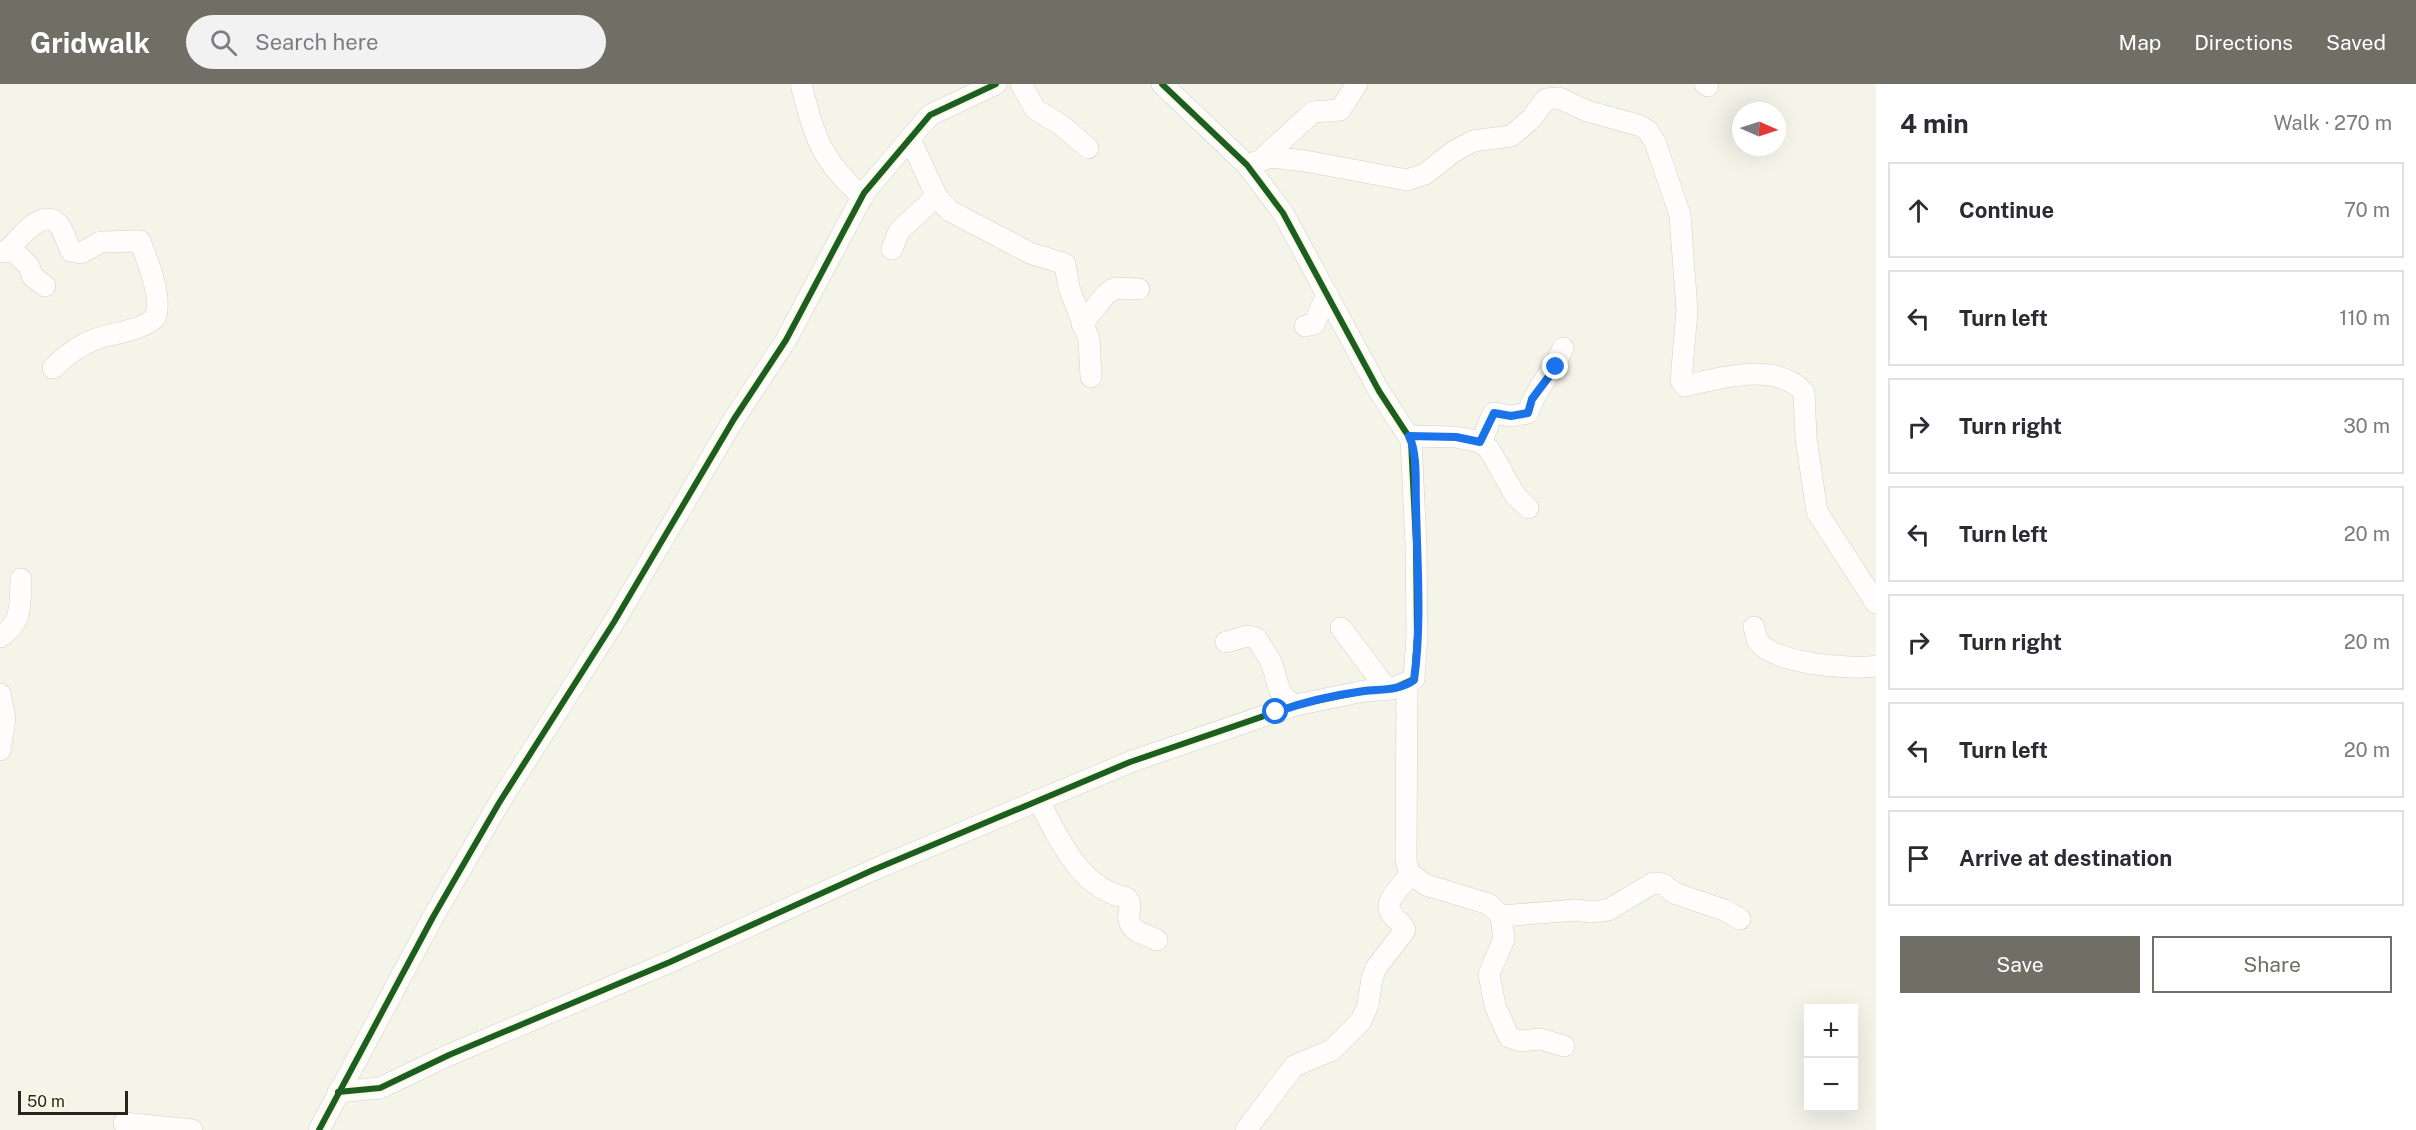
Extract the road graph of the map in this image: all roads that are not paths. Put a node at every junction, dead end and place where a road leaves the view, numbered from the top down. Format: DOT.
graph roads {
  1 [pos="801,84"];
  2 [pos="996,84"];
  3 [pos="1020,84"];
  4 [pos="1162,84"];
  5 [pos="1357,84"];
  6 [pos="910,139"];
  7 [pos="1088,148"];
  8 [pos="1254,163"];
  9 [pos="936,196"];
  10 [pos="863,197"];
  11 [pos="892,249"];
  12 [pos="5,250"];
  13 [pos="45,286"];
  14 [pos="1139,289"];
  15 [pos="1326,294"];
  16 [pos="1082,324"];
  17 [pos="1305,326"];
  18 [pos="1563,348"];
  19 [pos="53,368"];
  20 [pos="1091,377"];
  21 [pos="1409,436"];
  22 [pos="1480,442"];
  23 [pos="1528,508"];
  24 [pos="21,579"];
  25 [pos="1876,603"];
  26 [pos="1754,627"];
  27 [pos="1341,628"];
  28 [pos="0,637"];
  29 [pos="1226,642"];
  30 [pos="1876,666"];
  31 [pos="1397,687"];
  32 [pos="0,694"];
  33 [pos="1296,705"];
  34 [pos="0,750"];
  35 [pos="1038,800"];
  36 [pos="1412,875"];
  37 [pos="1501,916"];
  38 [pos="1740,919"];
  39 [pos="1156,940"];
  40 [pos="1564,1046"];
  41 [pos="338,1092"];
  42 [pos="124,1123"];
  43 [pos="192,1130"];
  44 [pos="319,1130"];
  45 [pos="1246,1130"];
  1 -- 10 [label="street"];
  2 -- 6 [label="street"];
  3 -- 7 [label="street"];
  4 -- 8 [label="street"];
  5 -- 8 [label="street"];
  6 -- 9 [label="street"];
  6 -- 10 [label="street"];
  8 -- 15 [label="street"];
  8 -- 25 [label="street"];
  9 -- 11 [label="street"];
  9 -- 16 [label="street"];
  10 -- 41 [label="street"];
  12 -- 13 [label="street"];
  12 -- 19 [label="street"];
  14 -- 16 [label="street"];
  15 -- 17 [label="street"];
  15 -- 21 [label="street"];
  16 -- 20 [label="street"];
  18 -- 22 [label="street"];
  21 -- 22 [label="street"];
  21 -- 31 [label="street"];
  22 -- 23 [label="street"];
  24 -- 28 [label="street"];
  26 -- 30 [label="street"];
  27 -- 31 [label="street"];
  29 -- 33 [label="street"];
  31 -- 33 [label="street"];
  31 -- 36 [label="street"];
  32 -- 34 [label="street"];
  33 -- 35 [label="street"];
  35 -- 39 [label="street"];
  35 -- 41 [label="street"];
  36 -- 37 [label="street"];
  36 -- 45 [label="street"];
  37 -- 38 [label="street"];
  37 -- 40 [label="street"];
  41 -- 44 [label="street"];
  42 -- 43 [label="street"];
}
